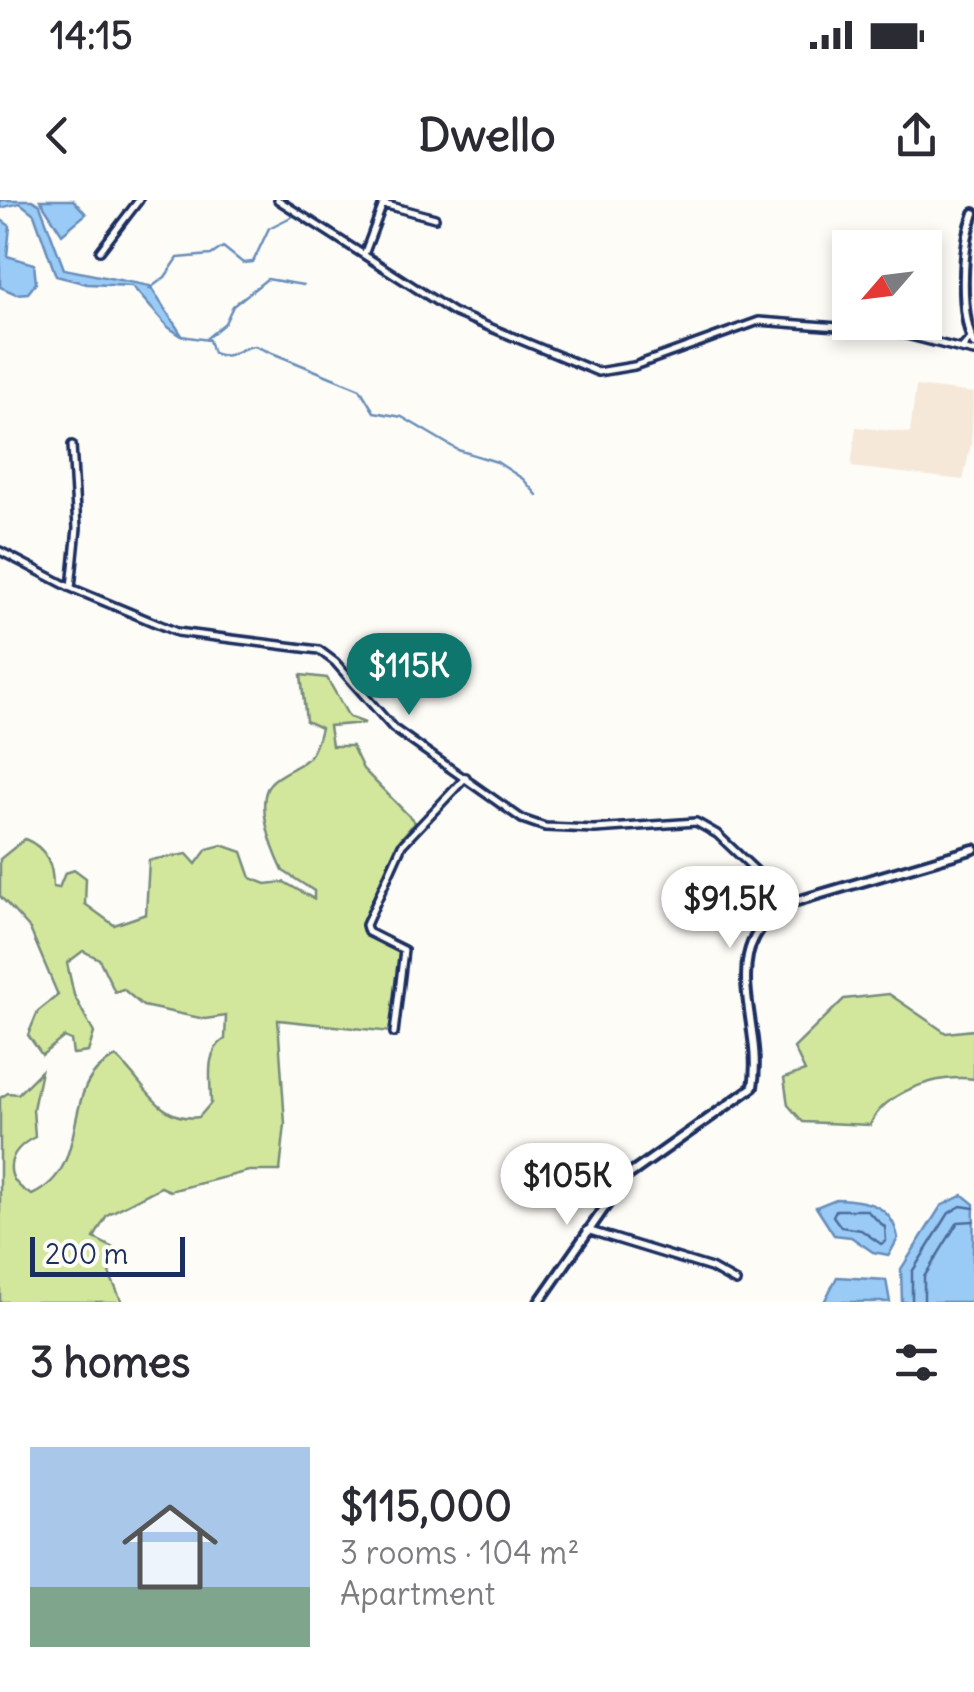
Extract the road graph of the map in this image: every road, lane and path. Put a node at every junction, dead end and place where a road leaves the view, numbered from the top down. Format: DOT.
graph roads {
  1 [pos="139,200"];
  2 [pos="278,200"];
  3 [pos="974,213"];
  4 [pos="434,218"];
  5 [pos="100,251"];
  6 [pos="364,255"];
  7 [pos="972,341"];
  8 [pos="961,349"];
  9 [pos="974,352"];
  10 [pos="72,445"];
  11 [pos="0,551"];
  12 [pos="71,588"];
  13 [pos="466,777"];
  14 [pos="974,849"];
  15 [pos="790,903"];
  16 [pos="394,1033"];
  17 [pos="587,1230"];
  18 [pos="736,1282"];
  19 [pos="539,1302"];
  1 -- 5 [label="street"];
  2 -- 6 [label="street"];
  3 -- 7 [label="street"];
  4 -- 6 [label="street"];
  6 -- 8 [label="street"];
  7 -- 8 [label="street"];
  8 -- 9 [label="street"];
  10 -- 12 [label="street"];
  11 -- 12 [label="street"];
  12 -- 13 [label="street"];
  13 -- 15 [label="street"];
  13 -- 16 [label="street"];
  14 -- 15 [label="street"];
  15 -- 17 [label="street"];
  17 -- 18 [label="street"];
  17 -- 19 [label="street"];
}
